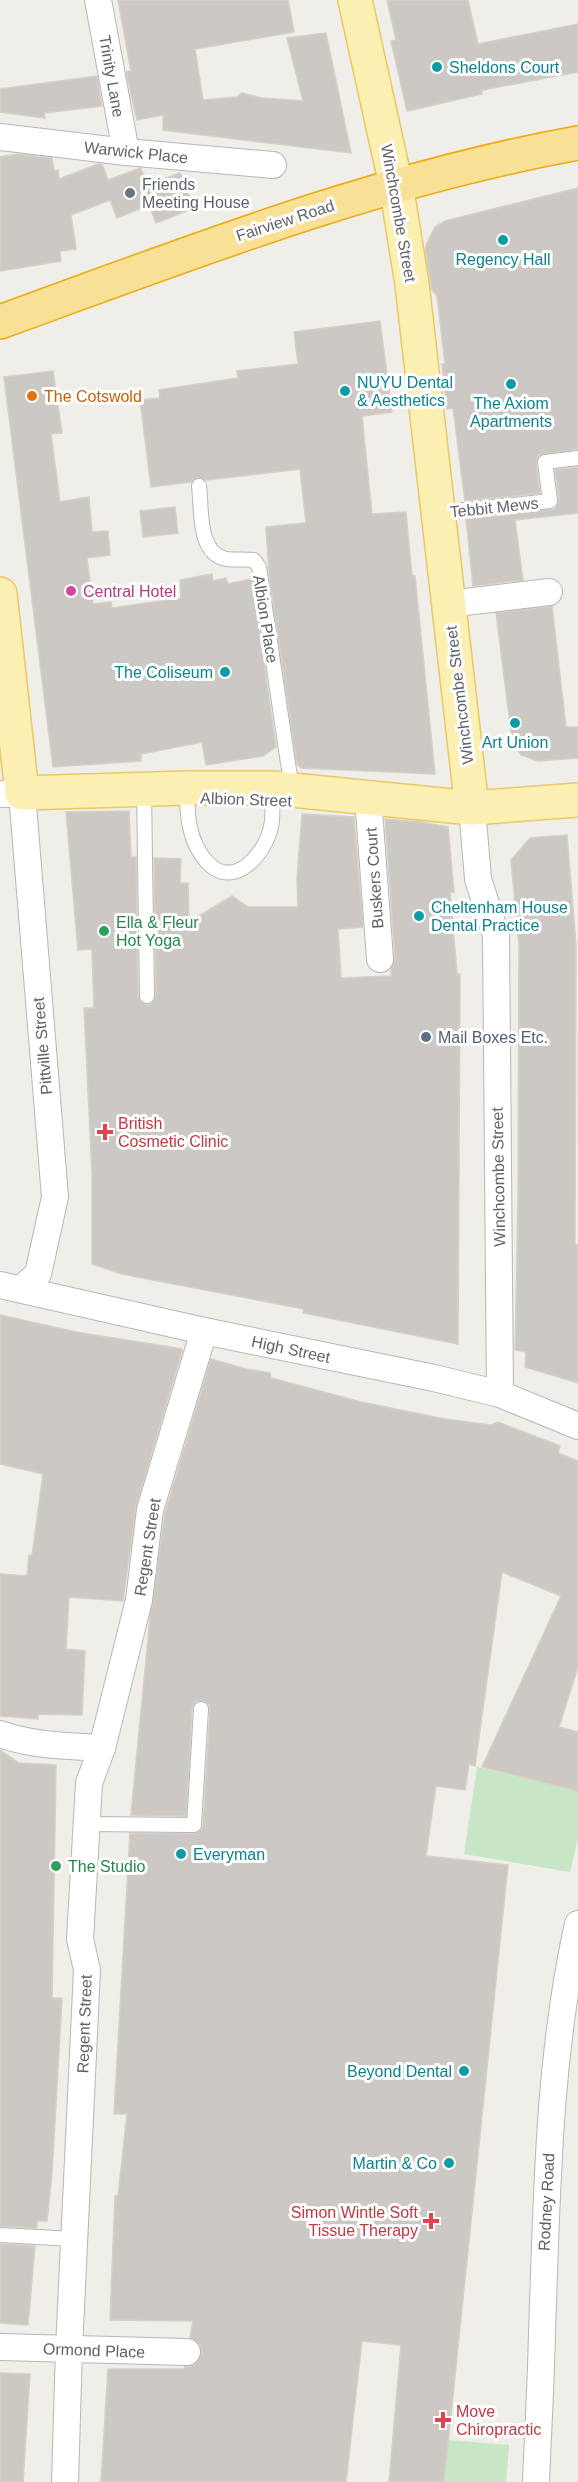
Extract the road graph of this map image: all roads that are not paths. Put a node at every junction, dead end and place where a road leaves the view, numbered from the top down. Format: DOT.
graph roads {
  1 [pos="98,0"];
  2 [pos="355,0"];
  3 [pos="0,137"];
  4 [pos="578,143"];
  5 [pos="126,152"];
  6 [pos="273,165"];
  7 [pos="396,185"];
  8 [pos="0,322"];
  9 [pos="578,458"];
  10 [pos="199,486"];
  11 [pos="438,513"];
  12 [pos="549,592"];
  13 [pos="0,594"];
  14 [pos="448,604"];
  15 [pos="278,792"];
  16 [pos="187,793"];
  17 [pos="11,794"];
  18 [pos="145,794"];
  19 [pos="578,800"];
  20 [pos="368,802"];
  21 [pos="472,808"];
  22 [pos="578,808"];
  23 [pos="380,959"];
  24 [pos="147,996"];
  25 [pos="10,1287"];
  26 [pos="204,1331"];
  27 [pos="500,1394"];
  28 [pos="578,1426"];
  29 [pos="201,1709"];
  30 [pos="0,1734"];
  31 [pos="102,1748"];
  32 [pos="87,1824"];
  33 [pos="578,1924"];
  34 [pos="0,2235"];
  35 [pos="74,2239"];
  36 [pos="0,2347"];
  37 [pos="69,2349"];
  38 [pos="187,2352"];
  39 [pos="65,2482"];
  40 [pos="536,2482"];
  1 -- 5 [label="street, Trinity Lane"];
  2 -- 7 [label="main road, Winchcombe Street"];
  3 -- 5 [label="street, Warwick Place"];
  4 -- 7 [label="highway, Fairview Road"];
  5 -- 6 [label="street, Warwick Place"];
  7 -- 8 [label="highway, Fairview Road"];
  7 -- 11 [label="main road, Winchcombe Street"];
  9 -- 11 [label="lane, Tebbit Mews"];
  10 -- 15 [label="lane, Albion Place"];
  11 -- 14 [label="main road, Winchcombe Street"];
  12 -- 14 [label="street"];
  13 -- 17 [label="main road"];
  14 -- 21 [label="main road, Winchcombe Street"];
  15 -- 16 [label="main road, Albion Street"];
  15 -- 16 [label="lane"];
  15 -- 20 [label="main road, Albion Street"];
  16 -- 18 [label="main road, Albion Street"];
  17 -- 18 [label="main road, Albion Street"];
  17 -- 25 [label="street, Pittville Street"];
  18 -- 24 [label="lane"];
  19 -- 21 [label="main road, Albion Street"];
  20 -- 21 [label="main road, Albion Street"];
  20 -- 23 [label="street, Buskers Court"];
  21 -- 22 [label="lane, Albion Street"];
  21 -- 27 [label="street, Winchcombe Street"];
  25 -- 26 [label="street, High Street"];
  26 -- 27 [label="street, High Street"];
  26 -- 31 [label="street, Regent Street"];
  27 -- 28 [label="street, High Street"];
  29 -- 32 [label="lane"];
  30 -- 31 [label="street"];
  31 -- 32 [label="street, Regent Street"];
  32 -- 35 [label="street, Regent Street"];
  33 -- 40 [label="street, Rodney Road"];
  34 -- 35 [label="lane"];
  35 -- 37 [label="street, Regent Street"];
  36 -- 37 [label="street, Ormond Place"];
  37 -- 38 [label="street, Ormond Place"];
  37 -- 39 [label="street, Regent Street"];
}
